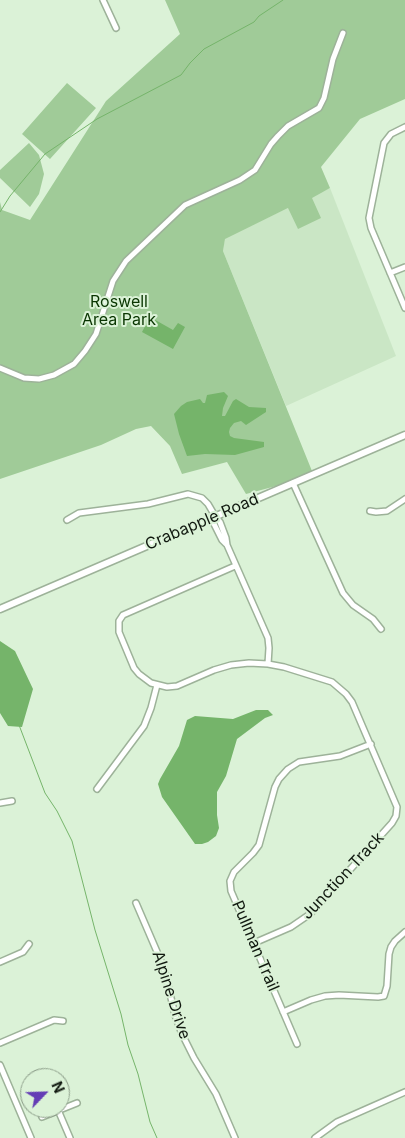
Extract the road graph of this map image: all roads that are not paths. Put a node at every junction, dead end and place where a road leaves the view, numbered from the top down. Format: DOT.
graph roads {
  1 [pos="103,0"];
  2 [pos="116,28"];
  3 [pos="343,33"];
  4 [pos="405,127"];
  5 [pos="405,267"];
  6 [pos="390,273"];
  7 [pos="405,308"];
  8 [pos="0,368"];
  9 [pos="405,435"];
  10 [pos="294,483"];
  11 [pos="405,499"];
  12 [pos="370,511"];
  13 [pos="215,516"];
  14 [pos="67,520"];
  15 [pos="236,566"];
  16 [pos="0,609"];
  17 [pos="381,629"];
  18 [pos="268,664"];
  19 [pos="157,686"];
  20 [pos="371,744"];
  21 [pos="97,789"];
  22 [pos="12,801"];
  23 [pos="0,803"];
  24 [pos="136,903"];
  25 [pos="405,932"];
  26 [pos="254,943"];
  27 [pos="29,944"];
  28 [pos="0,962"];
  29 [pos="283,1012"];
  30 [pos="63,1022"];
  31 [pos="0,1043"];
  32 [pos="297,1044"];
  33 [pos="0,1065"];
  34 [pos="405,1092"];
  35 [pos="76,1102"];
  36 [pos="70,1105"];
  37 [pos="61,1118"];
  38 [pos="31,1138"];
  39 [pos="70,1138"];
  40 [pos="235,1138"];
  41 [pos="315,1138"];
  1 -- 2 [label="street"];
  3 -- 8 [label="street"];
  4 -- 6 [label="street"];
  5 -- 6 [label="street"];
  6 -- 7 [label="street"];
  9 -- 10 [label="street, Crabapple Road"];
  10 -- 13 [label="street, Crabapple Road"];
  10 -- 17 [label="street"];
  11 -- 12 [label="street"];
  13 -- 14 [label="street"];
  13 -- 15 [label="street"];
  13 -- 16 [label="street, Crabapple Road"];
  15 -- 18 [label="street"];
  15 -- 19 [label="street"];
  18 -- 19 [label="street, Junction Track"];
  18 -- 20 [label="street, Junction Track"];
  19 -- 21 [label="street"];
  20 -- 26 [label="street, Junction Track"];
  20 -- 26 [label="street, Pullman Trail"];
  22 -- 23 [label="street"];
  24 -- 40 [label="street, Alpine Drive"];
  25 -- 29 [label="street"];
  26 -- 29 [label="street, Pullman Trail"];
  27 -- 28 [label="street"];
  29 -- 32 [label="street, Pullman Trail"];
  30 -- 31 [label="street"];
  33 -- 38 [label="street"];
  34 -- 41 [label="street"];
  35 -- 36 [label="street"];
  37 -- 39 [label="street"];
}
